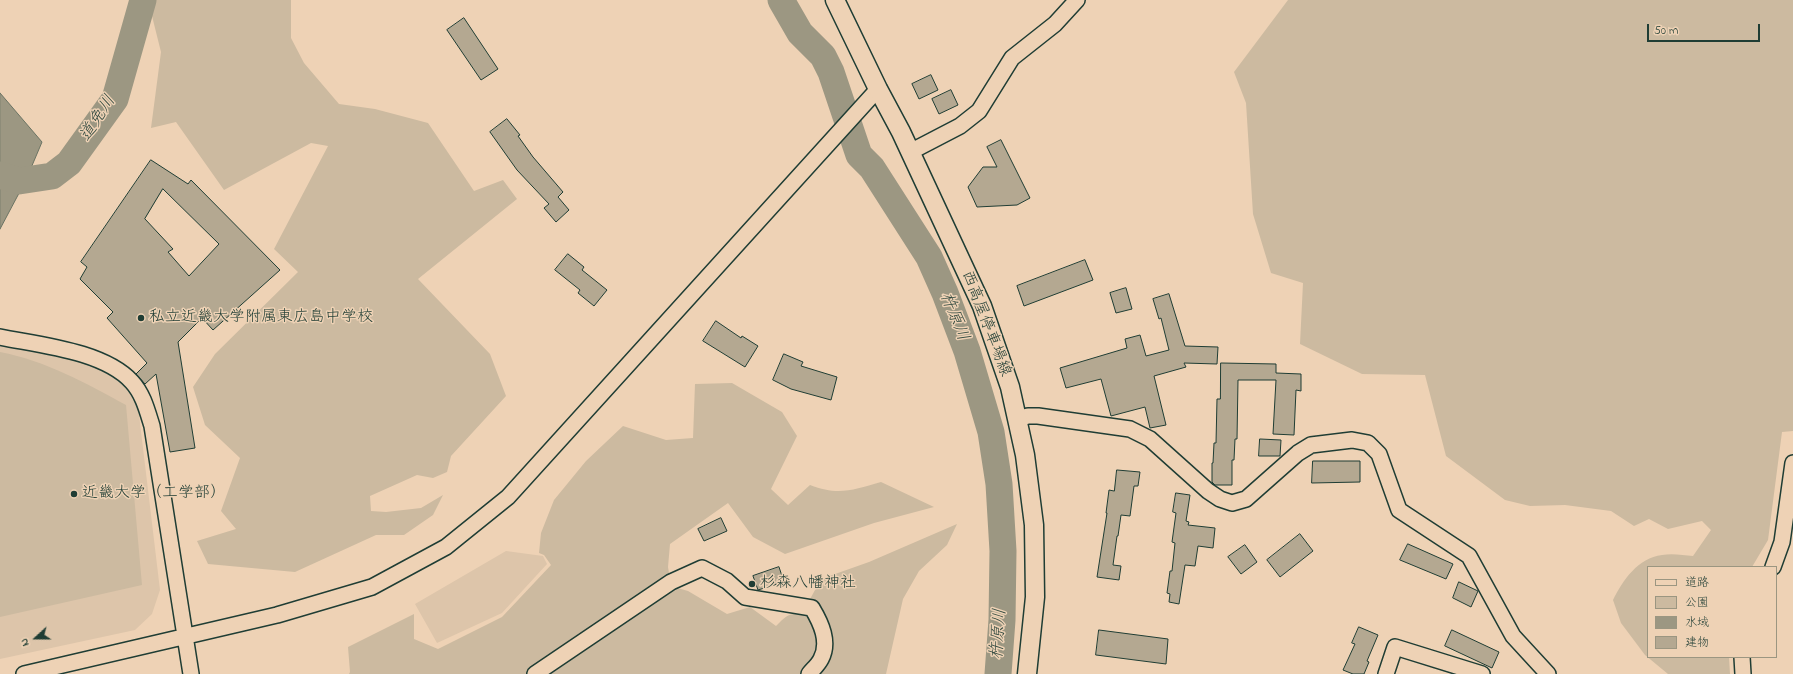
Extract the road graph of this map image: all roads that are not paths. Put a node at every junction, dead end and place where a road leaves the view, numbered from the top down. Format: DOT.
graph roads {
  1 [pos="835,0"];
  2 [pos="1077,0"];
  3 [pos="878,89"];
  4 [pos="910,152"];
  5 [pos="0,337"];
  6 [pos="1017,420"];
  7 [pos="1793,463"];
  8 [pos="1773,566"];
  9 [pos="185,636"];
  10 [pos="1742,658"];
  11 [pos="24,674"];
  12 [pos="191,674"];
  13 [pos="535,674"];
  14 [pos="809,674"];
  15 [pos="1027,674"];
  16 [pos="1386,674"];
  17 [pos="1482,674"];
  18 [pos="1548,674"];
  19 [pos="1743,674"];
  1 -- 3 [label="main road, 西高屋停車場線"];
  2 -- 4 [label="street"];
  3 -- 4 [label="main road, 西高屋停車場線"];
  3 -- 9 [label="street"];
  4 -- 6 [label="main road, 西高屋停車場線"];
  5 -- 9 [label="street"];
  6 -- 15 [label="main road, 西高屋停車場線"];
  6 -- 18 [label="street"];
  7 -- 8 [label="street"];
  9 -- 11 [label="street"];
  9 -- 12 [label="street"];
  10 -- 19 [label="street"];
  13 -- 14 [label="street"];
  16 -- 17 [label="street"];
}
